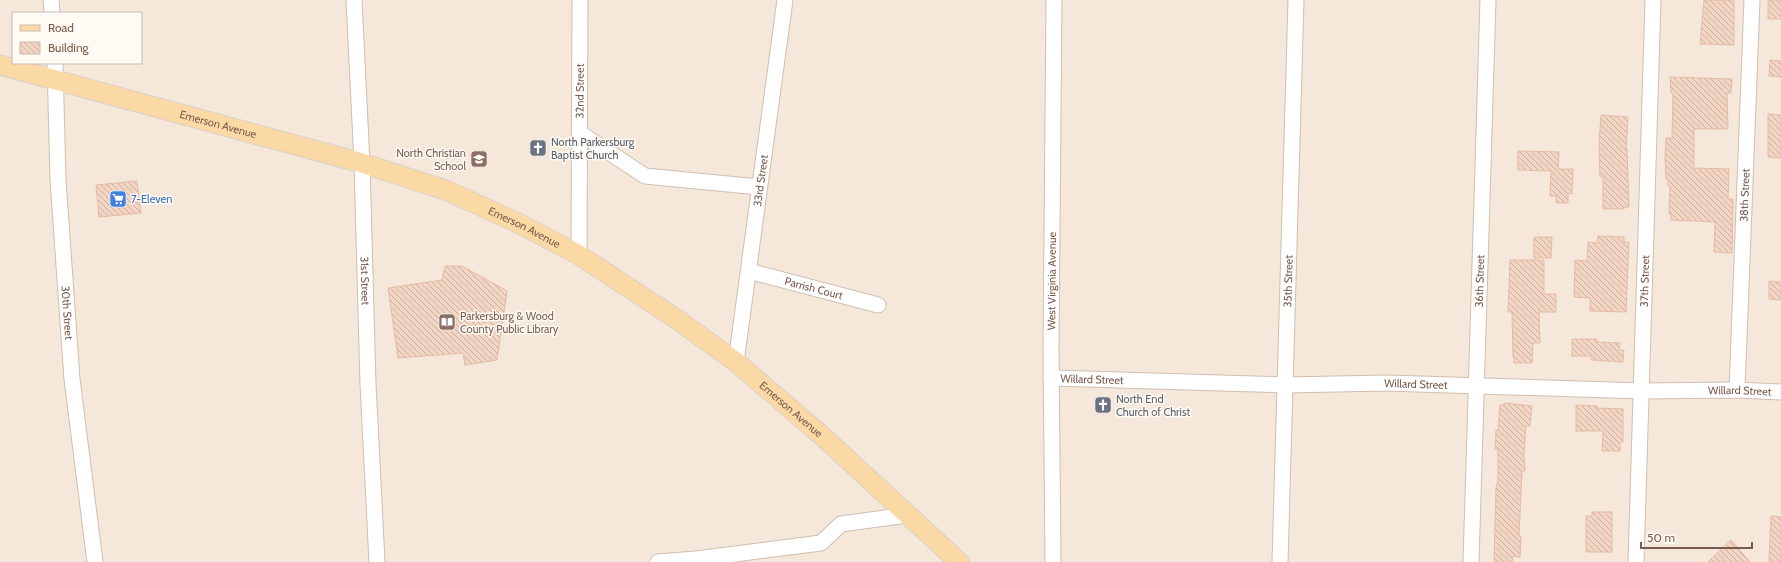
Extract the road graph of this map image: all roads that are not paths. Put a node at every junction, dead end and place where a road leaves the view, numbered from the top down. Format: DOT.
graph roads {
  1 [pos="51,0"];
  2 [pos="354,0"];
  3 [pos="580,0"];
  4 [pos="785,0"];
  5 [pos="1054,0"];
  6 [pos="1296,0"];
  7 [pos="1488,0"];
  8 [pos="1653,0"];
  9 [pos="1752,0"];
  10 [pos="52,12"];
  11 [pos="0,65"];
  12 [pos="55,72"];
  13 [pos="580,133"];
  14 [pos="362,163"];
  15 [pos="759,187"];
  16 [pos="579,255"];
  17 [pos="749,271"];
  18 [pos="878,305"];
  19 [pos="736,362"];
  20 [pos="1051,378"];
  21 [pos="1286,385"];
  22 [pos="1476,387"];
  23 [pos="1642,390"];
  24 [pos="1737,390"];
  25 [pos="1781,392"];
  26 [pos="907,515"];
  27 [pos="95,562"];
  28 [pos="377,562"];
  29 [pos="658,562"];
  30 [pos="959,562"];
  31 [pos="1053,562"];
  32 [pos="1280,562"];
  33 [pos="1471,562"];
  34 [pos="1636,562"];
  1 -- 10 [label="street"];
  2 -- 14 [label="street, 31st Street"];
  3 -- 13 [label="street, 32nd Street"];
  4 -- 15 [label="street, 33rd Street"];
  5 -- 20 [label="street, West Virginia Avenue"];
  6 -- 21 [label="street, 35th Street"];
  7 -- 22 [label="street, 36th Street"];
  8 -- 23 [label="street, 37th Street"];
  9 -- 24 [label="street, 38th Street"];
  11 -- 12 [label="main road, Emerson Avenue"];
  12 -- 14 [label="main road, Emerson Avenue"];
  12 -- 27 [label="street, 30th Street"];
  13 -- 15 [label="street"];
  13 -- 16 [label="street, 32nd Street"];
  14 -- 16 [label="main road, Emerson Avenue"];
  14 -- 28 [label="street, 31st Street"];
  15 -- 17 [label="street, 33rd Street"];
  16 -- 19 [label="main road, Emerson Avenue"];
  17 -- 18 [label="street, Parrish Court"];
  17 -- 19 [label="street, 33rd Street"];
  19 -- 26 [label="main road, Emerson Avenue"];
  20 -- 21 [label="street, Willard Street"];
  20 -- 31 [label="street, West Virginia Avenue"];
  21 -- 22 [label="street, Willard Street"];
  21 -- 32 [label="street, 35th Street"];
  22 -- 23 [label="street, Willard Street"];
  22 -- 33 [label="street, 36th Street"];
  23 -- 24 [label="street, Willard Street"];
  23 -- 34 [label="street, 37th Street"];
  24 -- 25 [label="street, Willard Street"];
  26 -- 29 [label="street"];
  26 -- 30 [label="main road, Emerson Avenue"];
}
